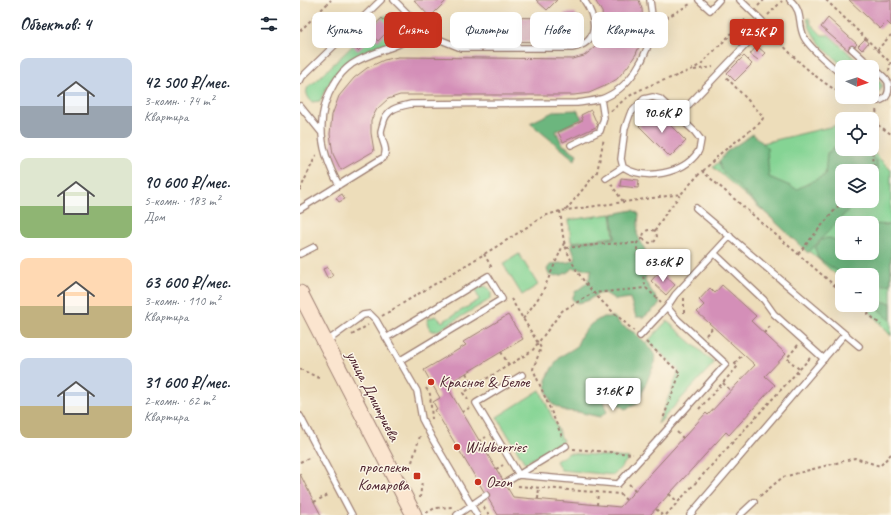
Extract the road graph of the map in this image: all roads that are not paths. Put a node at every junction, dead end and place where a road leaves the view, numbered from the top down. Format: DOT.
graph roads {
  1 [pos="381,0"];
  2 [pos="394,0"];
  3 [pos="584,0"];
  4 [pos="650,0"];
  5 [pos="699,0"];
  6 [pos="719,0"];
  7 [pos="740,0"];
  8 [pos="790,0"];
  9 [pos="406,12"];
  10 [pos="442,40"];
  11 [pos="387,48"];
  12 [pos="852,49"];
  13 [pos="864,60"];
  14 [pos="835,68"];
  15 [pos="879,74"];
  16 [pos="300,81"];
  17 [pos="601,99"];
  18 [pos="879,102"];
  19 [pos="300,106"];
  20 [pos="678,116"];
  21 [pos="321,132"];
  22 [pos="571,145"];
  23 [pos="623,167"];
  24 [pos="606,178"];
  25 [pos="339,185"];
  26 [pos="696,208"];
  27 [pos="300,209"];
  28 [pos="730,236"];
  29 [pos="314,247"];
  30 [pos="714,253"];
  31 [pos="300,254"];
  32 [pos="300,293"];
  33 [pos="667,307"];
  34 [pos="845,334"];
  35 [pos="640,336"];
  36 [pos="386,338"];
  37 [pos="325,342"];
  38 [pos="859,346"];
  39 [pos="824,359"];
  40 [pos="399,361"];
  41 [pos="522,375"];
  42 [pos="300,416"];
  43 [pos="566,446"];
  44 [pos="516,476"];
  45 [pos="505,483"];
  46 [pos="486,495"];
  47 [pos="754,502"];
  48 [pos="471,506"];
  49 [pos="420,509"];
  50 [pos="460,513"];
  51 [pos="352,515"];
  52 [pos="477,515"];
  53 [pos="690,515"];
  54 [pos="740,515"];
  1 -- 16 [label="lane"];
  2 -- 9 [label="lane"];
  3 -- 10 [label="lane"];
  4 -- 17 [label="lane"];
  5 -- 6 [label="lane"];
  7 -- 20 [label="lane"];
  8 -- 14 [label="lane"];
  11 -- 21 [label="lane"];
  12 -- 13 [label="lane"];
  15 -- 18 [label="lane"];
  17 -- 22 [label="lane"];
  17 -- 25 [label="lane"];
  19 -- 21 [label="lane"];
  20 -- 23 [label="lane"];
  20 -- 23 [label="lane"];
  21 -- 25 [label="lane"];
  23 -- 24 [label="lane"];
  25 -- 27 [label="lane"];
  26 -- 28 [label="lane"];
  28 -- 30 [label="lane"];
  28 -- 34 [label="lane"];
  29 -- 31 [label="lane"];
  30 -- 33 [label="lane"];
  30 -- 39 [label="lane"];
  32 -- 37 [label="main road, улица Дмитриева"];
  33 -- 35 [label="lane"];
  33 -- 44 [label="lane"];
  34 -- 38 [label="lane"];
  34 -- 39 [label="lane"];
  36 -- 37 [label="lane"];
  36 -- 40 [label="lane"];
  36 -- 40 [label="lane"];
  37 -- 49 [label="main road, улица Дмитриева"];
  39 -- 53 [label="lane"];
  40 -- 48 [label="lane"];
  41 -- 44 [label="lane"];
  42 -- 51 [label="lane"];
  43 -- 44 [label="lane"];
  44 -- 45 [label="lane"];
  46 -- 48 [label="lane"];
  47 -- 54 [label="lane"];
  48 -- 50 [label="lane"];
  48 -- 52 [label="lane"];
}
